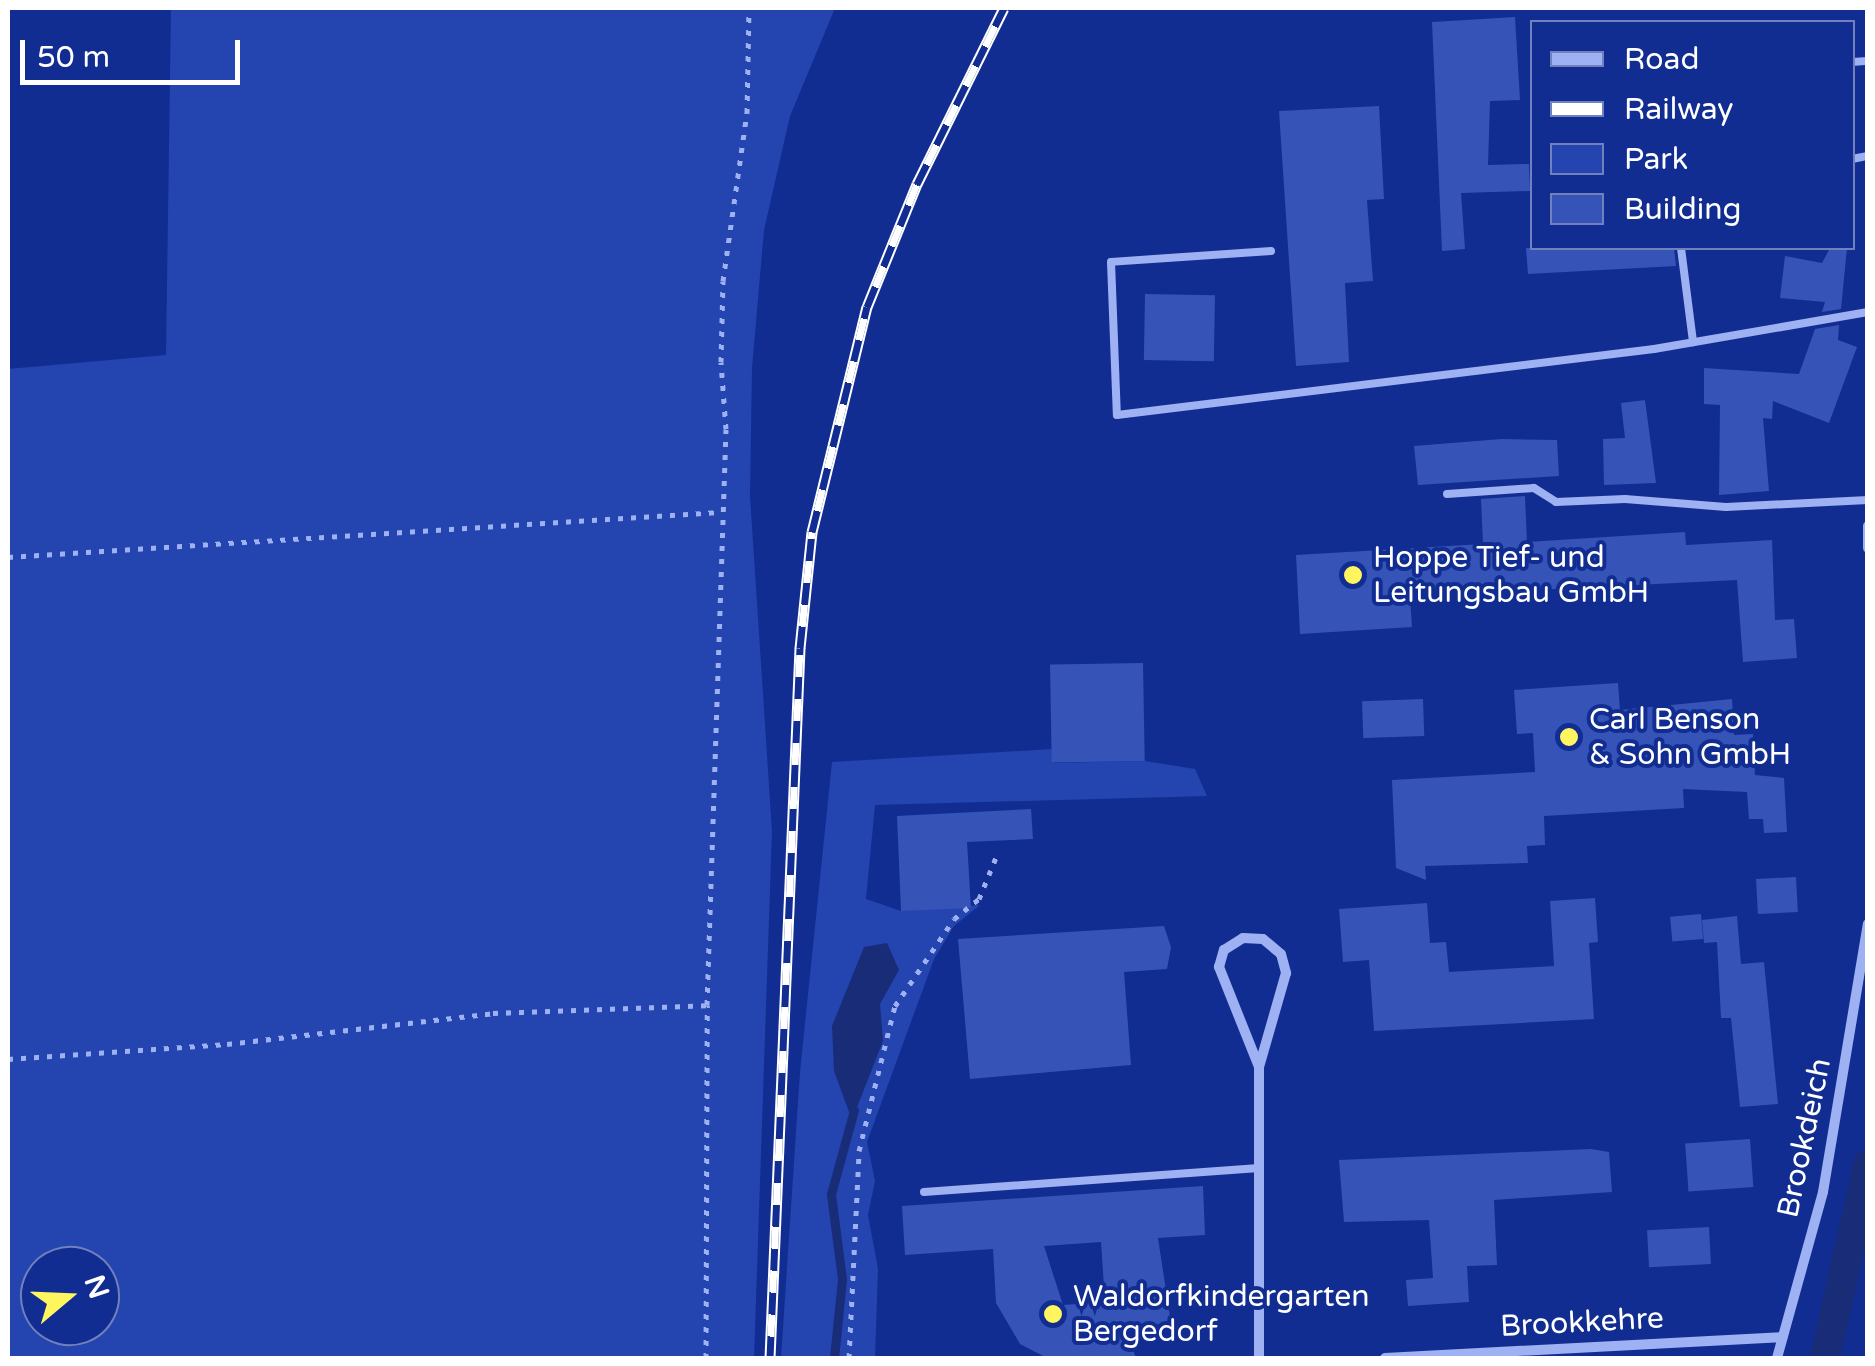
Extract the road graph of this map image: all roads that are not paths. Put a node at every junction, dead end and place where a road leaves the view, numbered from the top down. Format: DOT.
graph roads {
  1 [pos="1681,250"];
  2 [pos="1271,251"];
  3 [pos="1868,312"];
  4 [pos="1692,342"];
  5 [pos="1447,494"];
  6 [pos="1868,500"];
  7 [pos="1868,526"];
  8 [pos="1868,548"];
  9 [pos="1868,924"];
  10 [pos="1259,1066"];
  11 [pos="1259,1168"];
  12 [pos="924,1192"];
  13 [pos="1782,1337"];
  14 [pos="1259,1358"];
  15 [pos="1385,1358"];
  16 [pos="1778,1358"];
  1 -- 4 [label="lane"];
  2 -- 4 [label="lane"];
  3 -- 4 [label="lane"];
  5 -- 6 [label="lane"];
  7 -- 8 [label="street"];
  9 -- 13 [label="street, Brookdeich"];
  10 -- 10 [label="street"];
  10 -- 11 [label="street"];
  11 -- 12 [label="lane"];
  11 -- 14 [label="street"];
  13 -- 15 [label="street, Brookkehre"];
  13 -- 16 [label="street, Brookdeich"];
}
